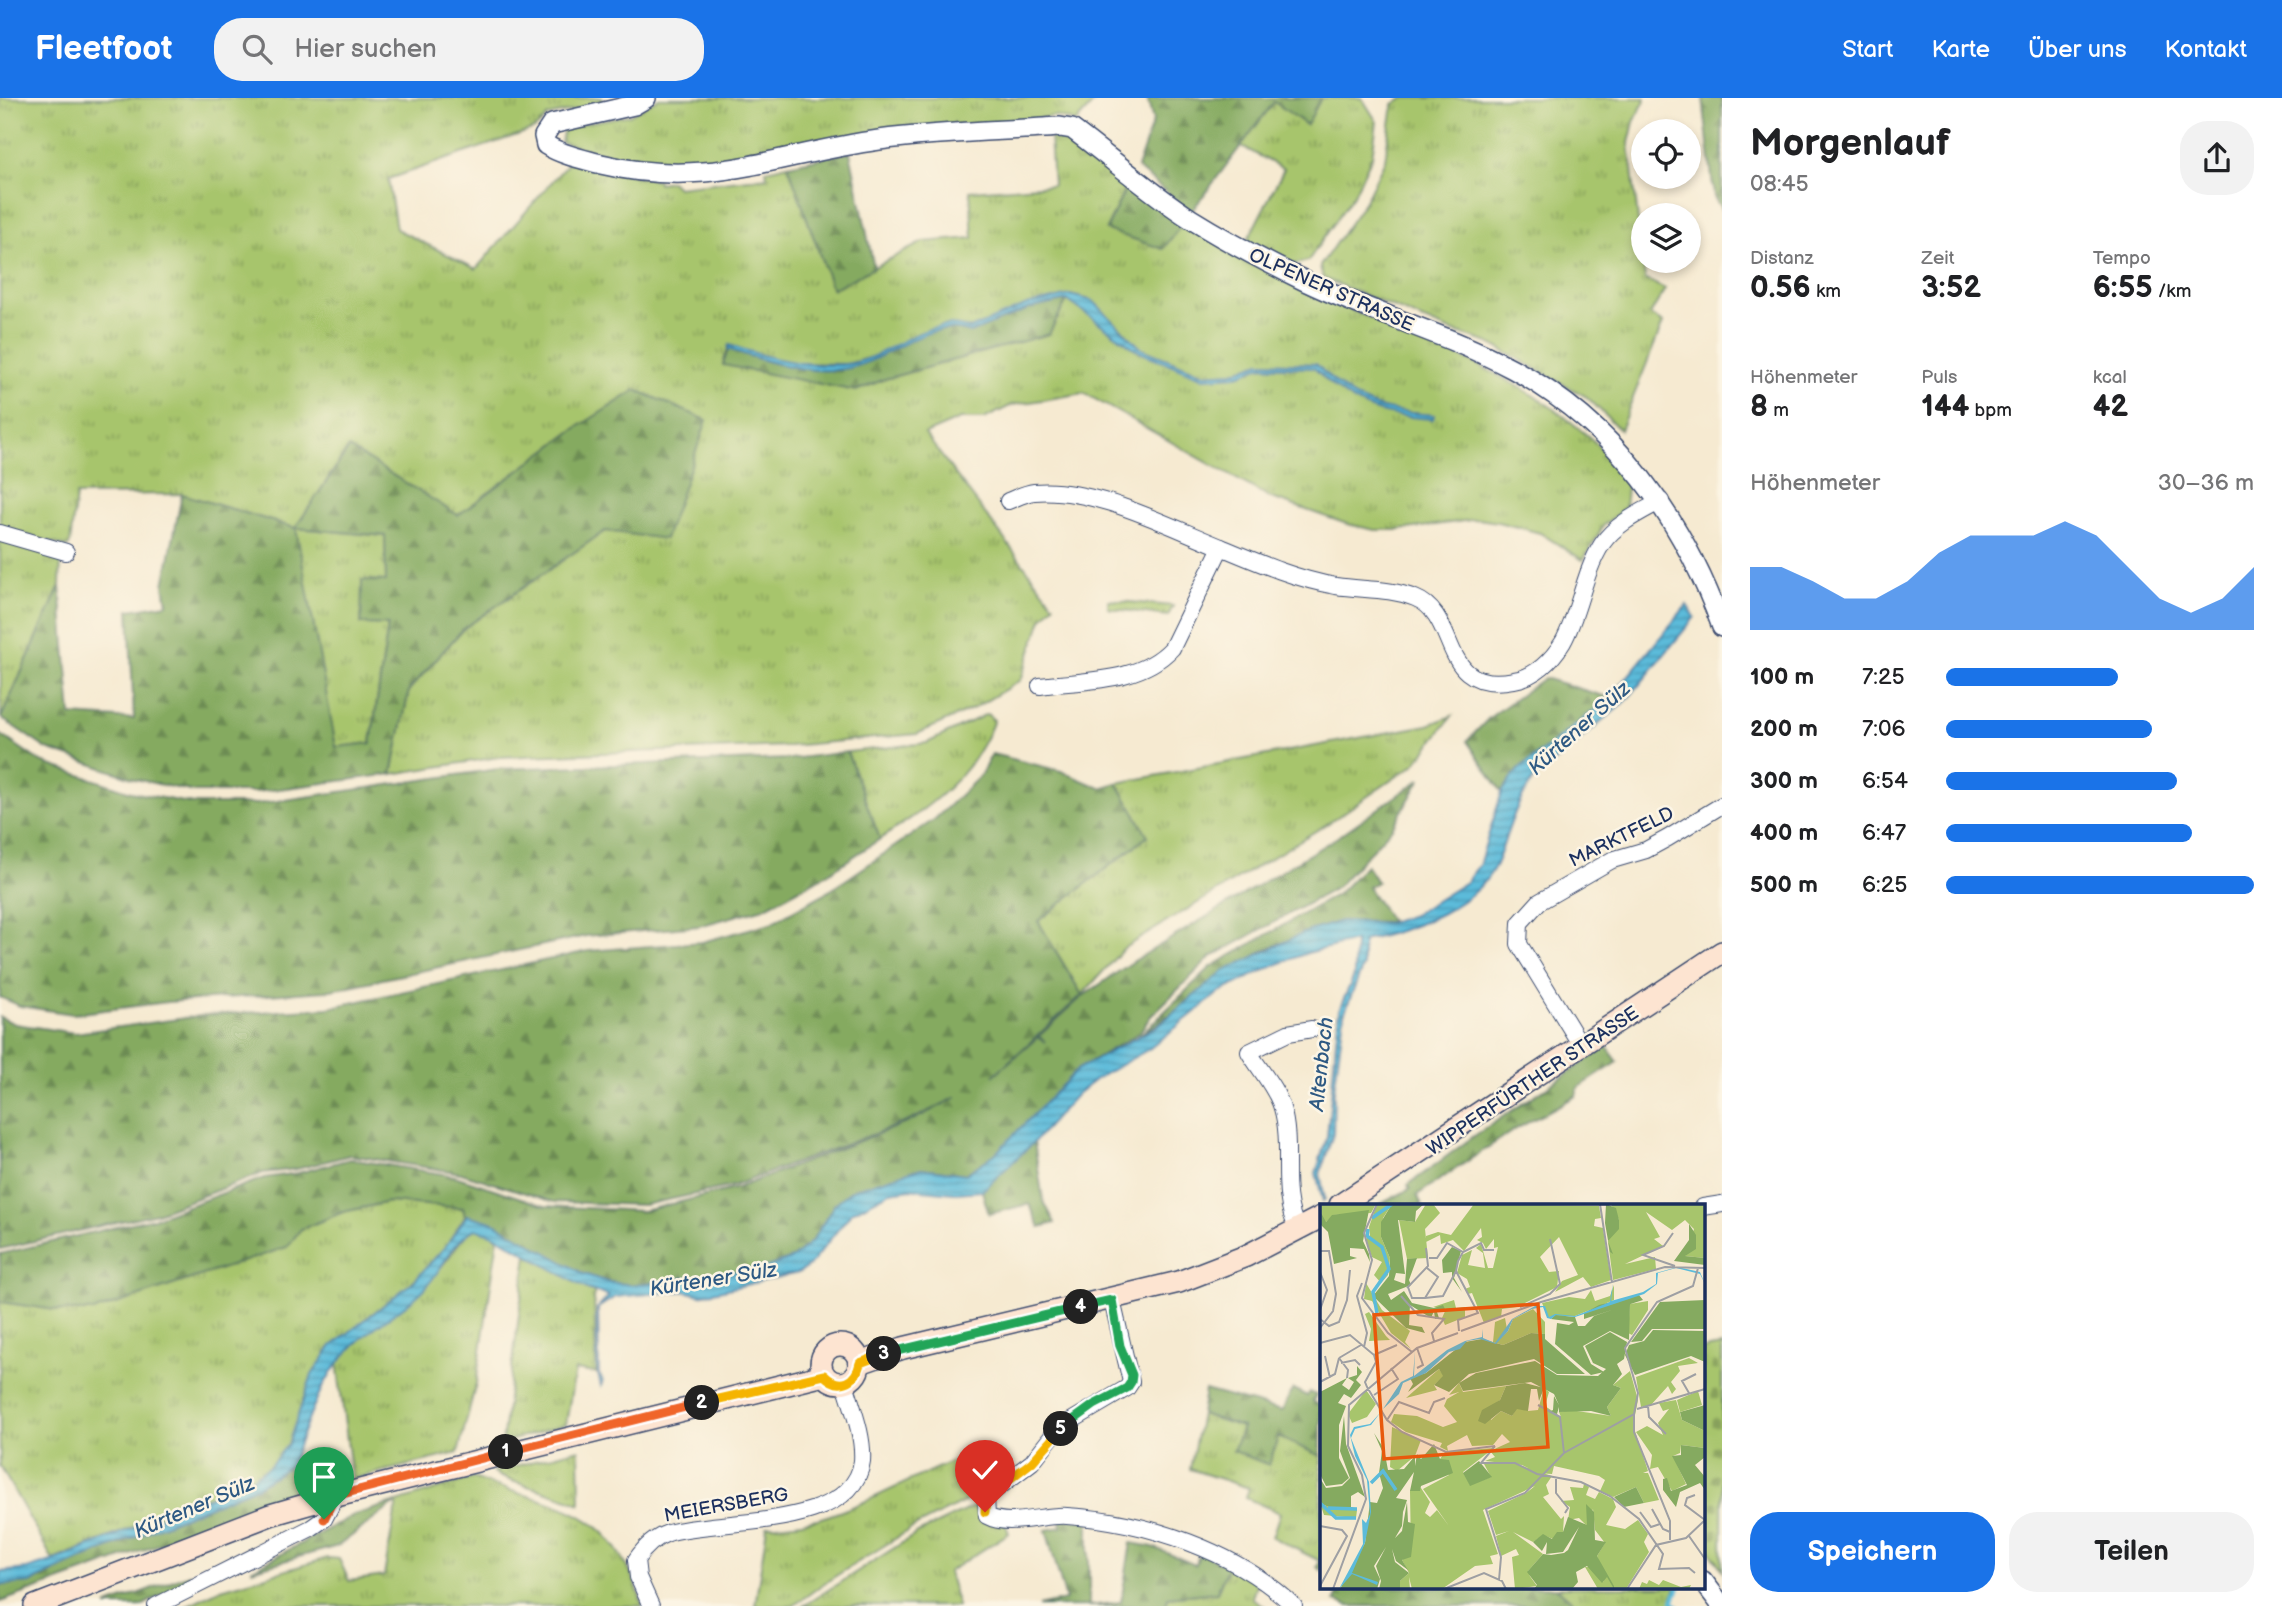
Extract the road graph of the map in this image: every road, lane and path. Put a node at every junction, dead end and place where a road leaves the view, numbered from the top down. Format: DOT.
graph roads {
  1 [pos="646,98"];
  2 [pos="1008,501"];
  3 [pos="1661,501"];
  4 [pos="0,533"];
  5 [pos="1221,547"];
  6 [pos="66,552"];
  7 [pos="1722,627"];
  8 [pos="1040,686"];
  9 [pos="1722,806"];
  10 [pos="1722,952"];
  11 [pos="1312,1029"];
  12 [pos="1582,1047"];
  13 [pos="1348,1203"];
  14 [pos="1722,1204"];
  15 [pos="1704,1207"];
  16 [pos="1320,1218"];
  17 [pos="1298,1230"];
  18 [pos="1112,1300"];
  19 [pos="860,1363"];
  20 [pos="824,1375"];
  21 [pos="845,1383"];
  22 [pos="335,1496"];
  23 [pos="1704,1582"];
  24 [pos="35,1606"];
  25 [pos="156,1606"];
  26 [pos="651,1606"];
  27 [pos="1294,1606"];
  28 [pos="1721,1606"];
  1 -- 3 [label="street, OLPENER STRASSE"];
  2 -- 5 [label="street"];
  3 -- 5 [label="street"];
  3 -- 7 [label="street, OLPENER STRASSE"];
  4 -- 6 [label="street"];
  5 -- 8 [label="street"];
  9 -- 12 [label="street, MARKTFELD"];
  10 -- 12 [label="main road, WIPPERFÜRTHER STRASSE"];
  11 -- 17 [label="street"];
  12 -- 13 [label="main road, WIPPERFÜRTHER STRASSE"];
  14 -- 15 [label="street"];
  16 -- 17 [label="main road"];
  17 -- 18 [label="main road"];
  18 -- 19 [label="main road"];
  18 -- 27 [label="street"];
  19 -- 20 [label="main road"];
  19 -- 21 [label="main road"];
  20 -- 21 [label="main road"];
  20 -- 22 [label="main road"];
  21 -- 26 [label="street, MEIERSBERG"];
  22 -- 24 [label="main road"];
  22 -- 25 [label="street"];
  23 -- 28 [label="street"];
}
